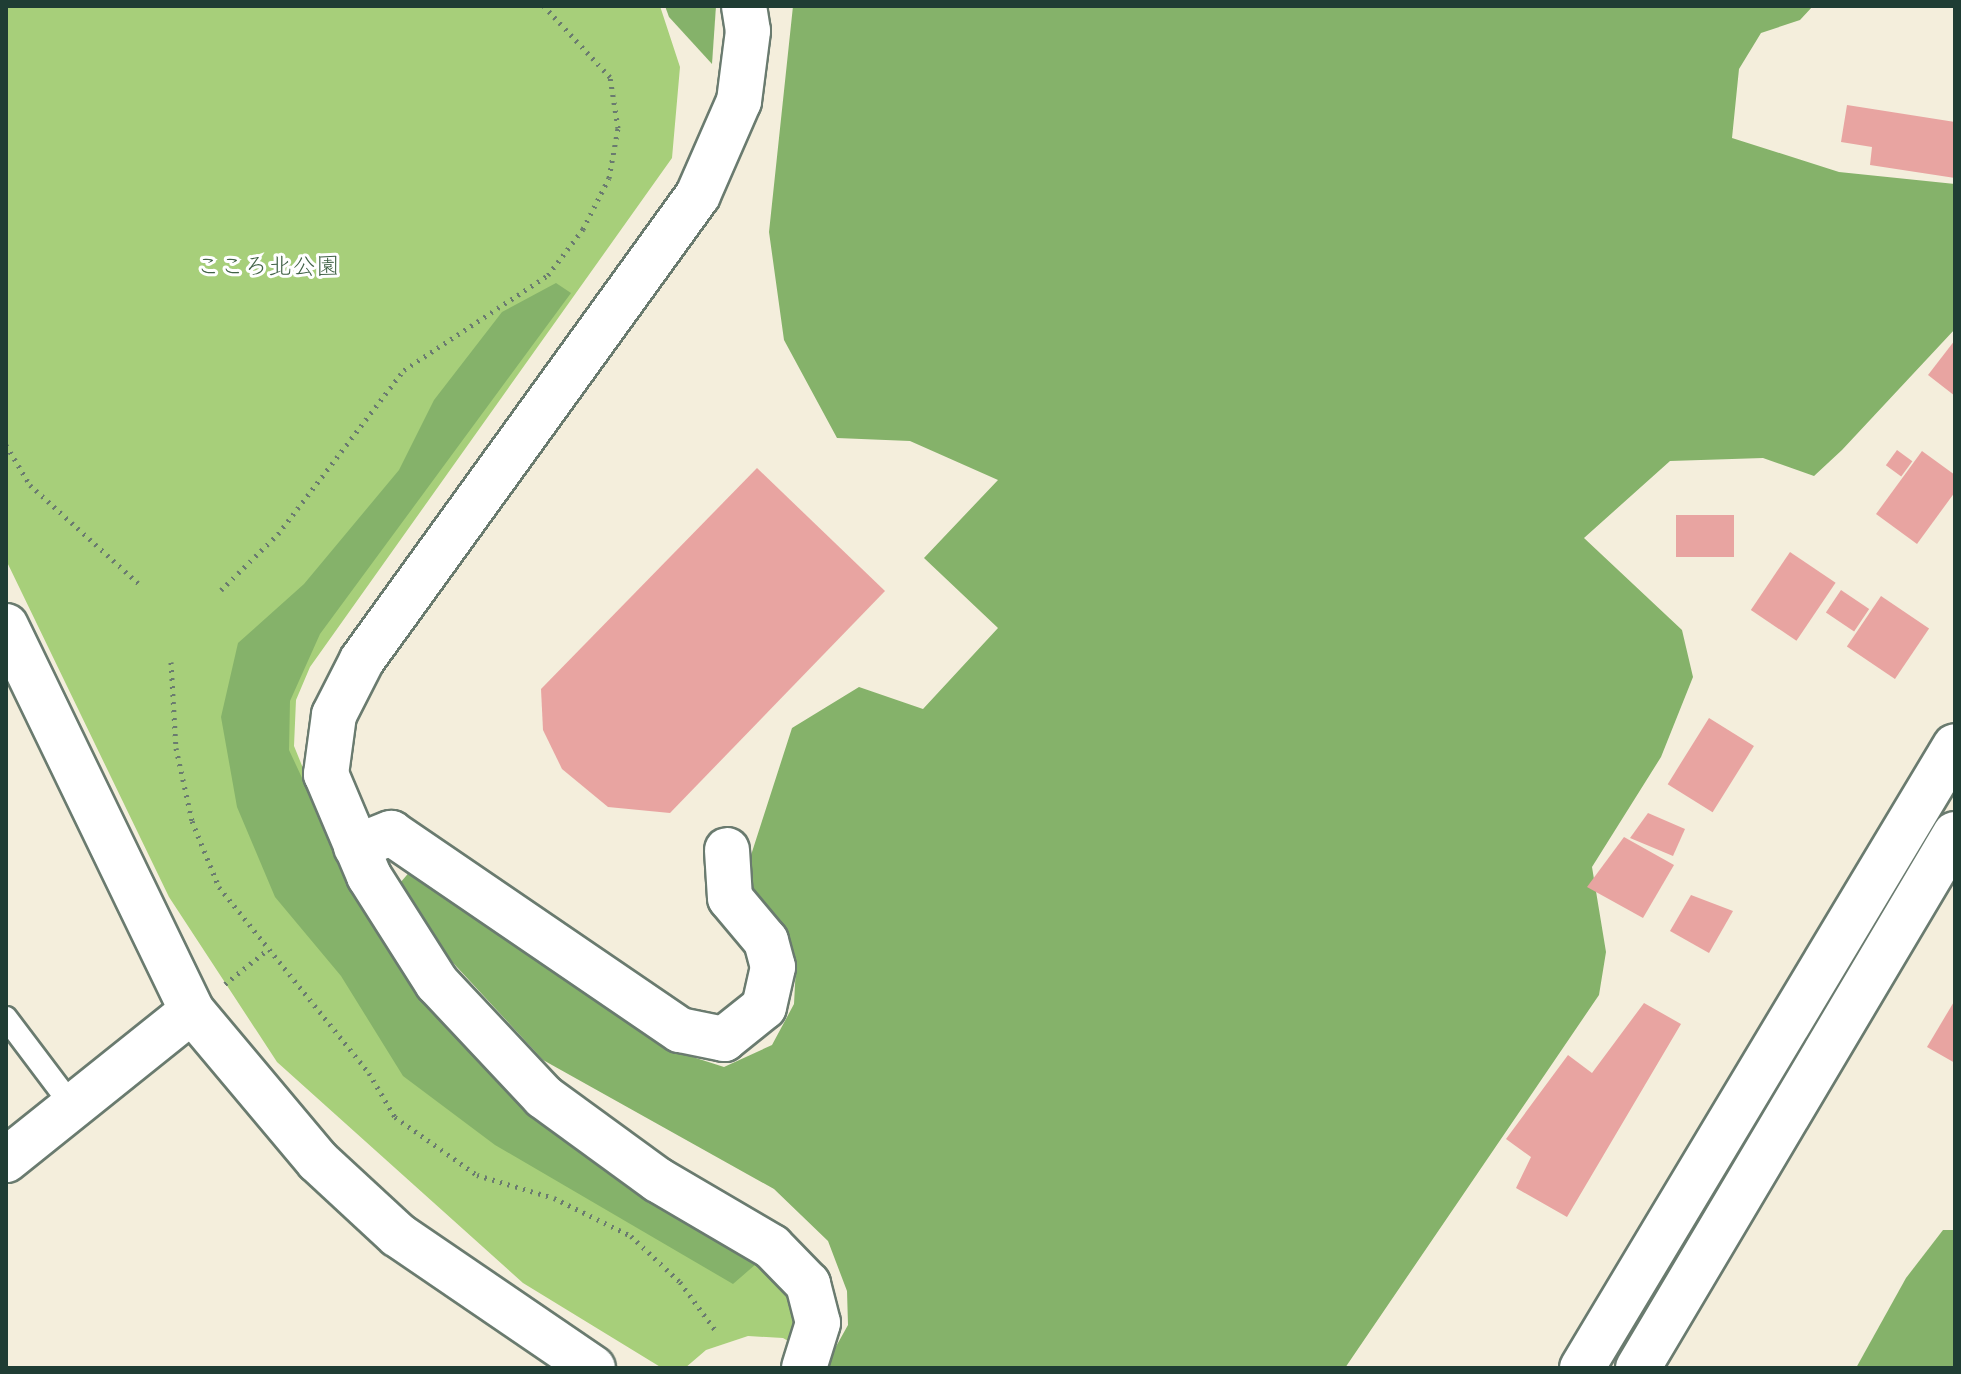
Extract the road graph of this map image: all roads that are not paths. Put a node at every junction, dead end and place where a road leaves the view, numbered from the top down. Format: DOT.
graph roads {
  1 [pos="744,6"];
  2 [pos="6,626"];
  3 [pos="1955,746"];
  4 [pos="1955,834"];
  5 [pos="356,847"];
  6 [pos="727,850"];
  7 [pos="203,1002"];
  8 [pos="6,1018"];
  9 [pos="73,1107"];
  10 [pos="6,1160"];
  11 [pos="593,1368"];
  12 [pos="804,1368"];
  13 [pos="1582,1368"];
  14 [pos="1638,1368"];
  1 -- 5 [label="street"];
  2 -- 7 [label="street"];
  3 -- 13 [label="street"];
  4 -- 14 [label="street"];
  5 -- 6 [label="street"];
  5 -- 12 [label="street"];
  7 -- 9 [label="street"];
  7 -- 11 [label="street"];
  8 -- 9 [label="lane"];
  9 -- 10 [label="street"];
}
